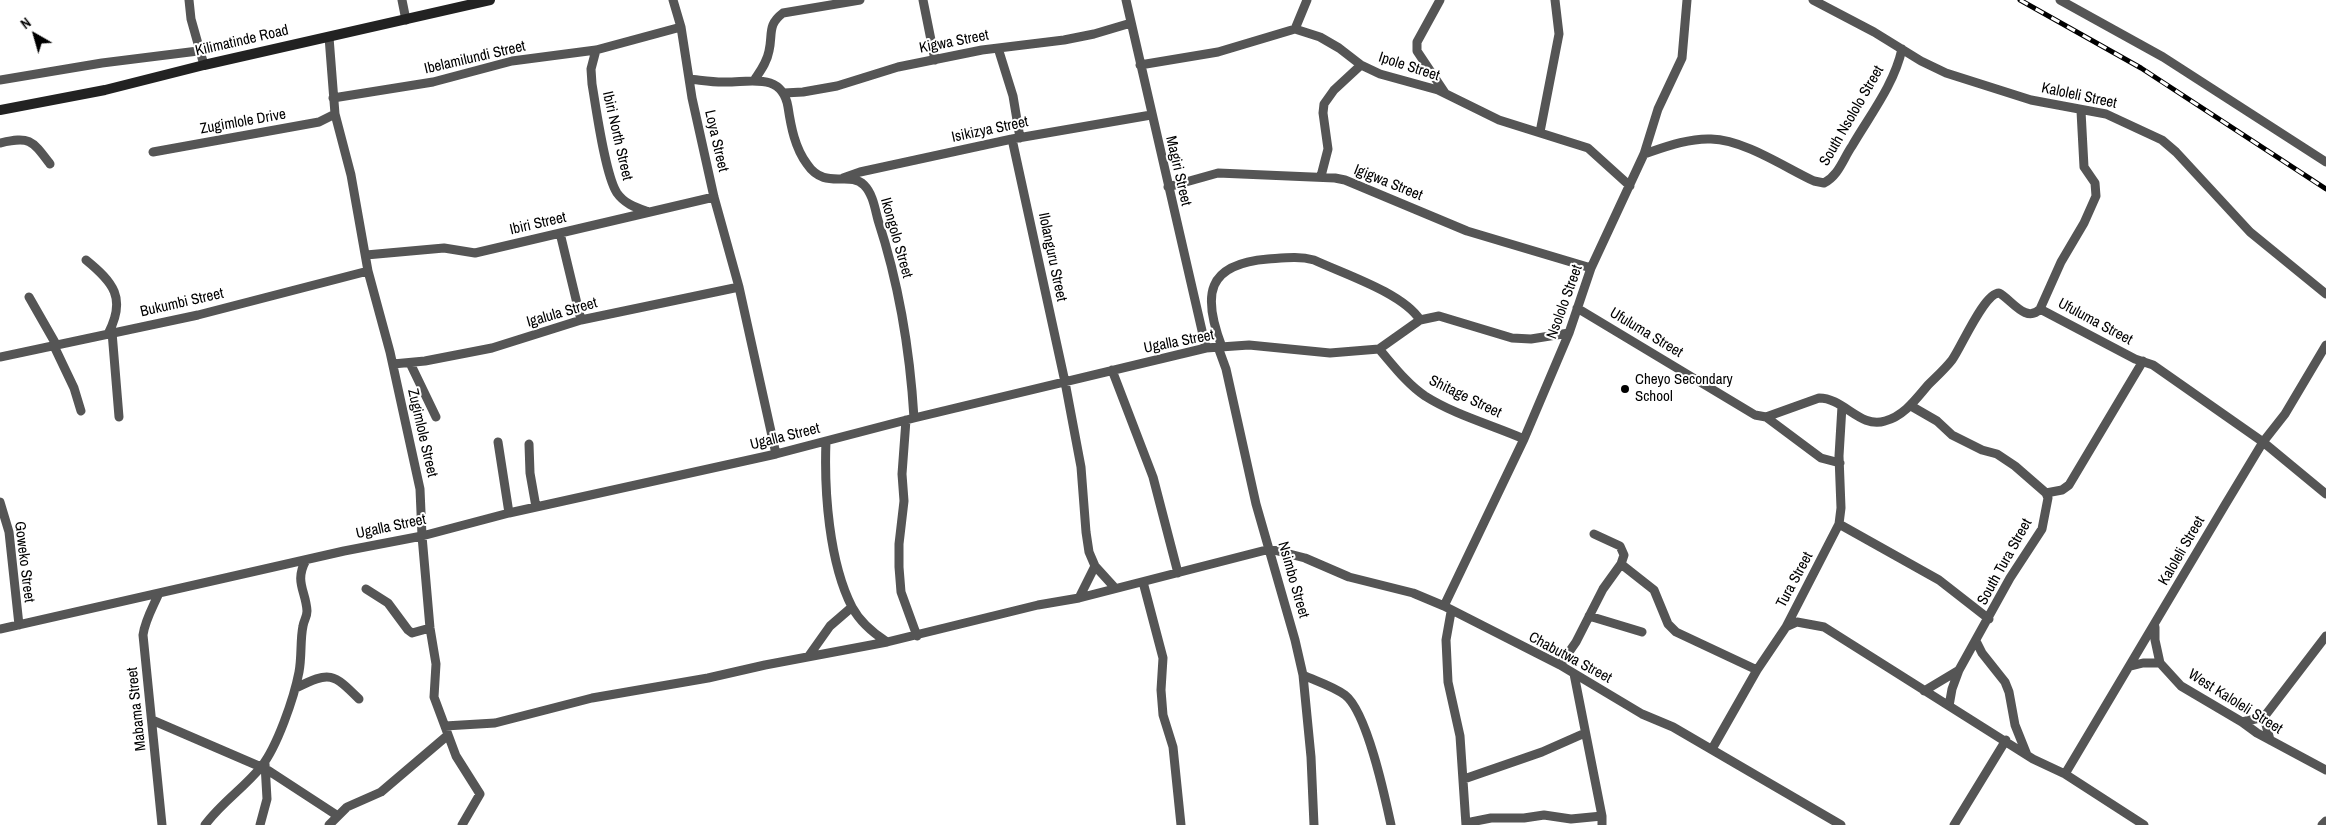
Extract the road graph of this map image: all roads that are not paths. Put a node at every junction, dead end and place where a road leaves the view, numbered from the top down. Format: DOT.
graph roads {
  1 [pos="189,0"];
  2 [pos="402,0"];
  3 [pos="490,0"];
  4 [pos="673,0"];
  5 [pos="860,0"];
  6 [pos="923,0"];
  7 [pos="1126,0"];
  8 [pos="1307,0"];
  9 [pos="1440,0"];
  10 [pos="1555,0"];
  11 [pos="1687,0"];
  12 [pos="1813,0"];
  13 [pos="2060,0"];
  14 [pos="406,20"];
  15 [pos="1131,23"];
  16 [pos="681,27"];
  17 [pos="1295,29"];
  18 [pos="329,37"];
  19 [pos="998,48"];
  20 [pos="596,50"];
  21 [pos="1902,50"];
  22 [pos="198,52"];
  23 [pos="935,60"];
  24 [pos="204,65"];
  25 [pos="1362,65"];
  26 [pos="1140,66"];
  27 [pos="688,79"];
  28 [pos="755,79"];
  29 [pos="0,80"];
  30 [pos="784,94"];
  31 [pos="1447,95"];
  32 [pos="333,98"];
  33 [pos="0,110"];
  34 [pos="2081,111"];
  35 [pos="335,114"];
  36 [pos="1151,115"];
  37 [pos="1540,132"];
  38 [pos="1016,139"];
  39 [pos="0,143"];
  40 [pos="153,152"];
  41 [pos="1644,154"];
  42 [pos="2326,162"];
  43 [pos="50,164"];
  44 [pos="1321,176"];
  45 [pos="837,180"];
  46 [pos="1630,186"];
  47 [pos="1168,187"];
  48 [pos="714,197"];
  49 [pos="646,211"];
  50 [pos="560,234"];
  51 [pos="366,255"];
  52 [pos="86,260"];
  53 [pos="1591,268"];
  54 [pos="368,271"];
  55 [pos="739,287"];
  56 [pos="2326,294"];
  57 [pos="29,297"];
  58 [pos="1577,308"];
  59 [pos="2040,309"];
  60 [pos="581,320"];
  61 [pos="1420,320"];
  62 [pos="110,333"];
  63 [pos="1569,333"];
  64 [pos="2326,345"];
  65 [pos="55,346"];
  66 [pos="1220,347"];
  67 [pos="1206,348"];
  68 [pos="1379,349"];
  69 [pos="0,357"];
  70 [pos="2142,361"];
  71 [pos="410,363"];
  72 [pos="393,364"];
  73 [pos="1112,370"];
  74 [pos="1065,382"];
  75 [pos="1842,406"];
  76 [pos="1910,406"];
  77 [pos="81,411"];
  78 [pos="119,417"];
  79 [pos="436,417"];
  80 [pos="1766,417"];
  81 [pos="910,419"];
  82 [pos="1524,439"];
  83 [pos="826,441"];
  84 [pos="498,442"];
  85 [pos="2263,442"];
  86 [pos="529,444"];
  87 [pos="776,454"];
  88 [pos="1840,463"];
  89 [pos="2046,493"];
  90 [pos="2326,494"];
  91 [pos="0,502"];
  92 [pos="536,508"];
  93 [pos="509,513"];
  94 [pos="1839,524"];
  95 [pos="1594,534"];
  96 [pos="422,536"];
  97 [pos="1270,549"];
  98 [pos="306,560"];
  99 [pos="1621,564"];
  100 [pos="1095,566"];
  101 [pos="1178,573"];
  102 [pos="1143,582"];
  103 [pos="1115,588"];
  104 [pos="366,589"];
  105 [pos="159,593"];
  106 [pos="1079,598"];
  107 [pos="852,607"];
  108 [pos="1447,609"];
  109 [pos="1590,616"];
  110 [pos="1989,619"];
  111 [pos="2155,624"];
  112 [pos="19,625"];
  113 [pos="1786,627"];
  114 [pos="0,628"];
  115 [pos="430,628"];
  116 [pos="1642,632"];
  117 [pos="917,636"];
  118 [pos="2326,636"];
  119 [pos="1976,641"];
  120 [pos="887,642"];
  121 [pos="808,657"];
  122 [pos="2160,663"];
  123 [pos="1560,665"];
  124 [pos="2131,666"];
  125 [pos="1757,670"];
  126 [pos="1960,670"];
  127 [pos="1574,674"];
  128 [pos="1303,675"];
  129 [pos="296,688"];
  130 [pos="1924,691"];
  131 [pos="359,699"];
  132 [pos="1949,706"];
  133 [pos="2264,717"];
  134 [pos="152,720"];
  135 [pos="2242,722"];
  136 [pos="447,731"];
  137 [pos="1585,733"];
  138 [pos="2006,740"];
  139 [pos="2270,740"];
  140 [pos="1712,749"];
  141 [pos="2028,755"];
  142 [pos="264,766"];
  143 [pos="2326,770"];
  144 [pos="2065,774"];
  145 [pos="1464,779"];
  146 [pos="338,816"];
  147 [pos="1602,820"];
  148 [pos="2326,821"];
  149 [pos="1466,824"];
  150 [pos="162,825"];
  151 [pos="205,825"];
  152 [pos="260,825"];
  153 [pos="329,825"];
  154 [pos="462,825"];
  155 [pos="1181,825"];
  156 [pos="1314,825"];
  157 [pos="1391,825"];
  158 [pos="1841,825"];
  159 [pos="1954,825"];
  160 [pos="2144,825"];
  161 [pos="2322,825"];
  1 -- 22 [label="street"];
  2 -- 14 [label="street"];
  3 -- 14 [label="main road, Kilimatinde Road"];
  4 -- 16 [label="street, Loya Street"];
  5 -- 28 [label="street"];
  6 -- 23 [label="street"];
  7 -- 15 [label="street, Magiri Street"];
  8 -- 17 [label="street"];
  9 -- 31 [label="street"];
  10 -- 37 [label="street"];
  11 -- 41 [label="street, Nsololo Street"];
  12 -- 21 [label="street, Kaloleli Street"];
  13 -- 42 [label="street"];
  14 -- 18 [label="main road, Kilimatinde Road"];
  15 -- 19 [label="street, Kigwa Street"];
  15 -- 26 [label="street, Magiri Street"];
  16 -- 20 [label="street, Ibelamilundi Street"];
  16 -- 27 [label="street, Loya Street"];
  17 -- 25 [label="street, Ipole Street"];
  17 -- 26 [label="street"];
  18 -- 24 [label="main road, Kilimatinde Road"];
  18 -- 32 [label="street, Zugimlole Street"];
  19 -- 23 [label="street, Kigwa Street"];
  19 -- 38 [label="street, Ilolanguru Street"];
  20 -- 32 [label="street, Ibelamilundi Street"];
  20 -- 49 [label="street, Ibiri North Street"];
  21 -- 34 [label="street, Kaloleli Street"];
  21 -- 41 [label="street, South Nsololo Street"];
  22 -- 24 [label="street"];
  22 -- 29 [label="street"];
  23 -- 30 [label="street, Kigwa Street"];
  24 -- 33 [label="main road, Kilimatinde Road"];
  25 -- 31 [label="street, Ipole Street"];
  25 -- 44 [label="street"];
  26 -- 36 [label="street, Magiri Street"];
  27 -- 28 [label="street"];
  27 -- 48 [label="street, Loya Street"];
  28 -- 30 [label="street"];
  30 -- 45 [label="street, Ikongolo Street"];
  31 -- 37 [label="street, Ipole Street"];
  32 -- 35 [label="street, Zugimlole Street"];
  34 -- 56 [label="street, Kaloleli Street"];
  34 -- 59 [label="street"];
  35 -- 40 [label="street, Zugimlole Drive"];
  35 -- 51 [label="street, Zugimlole Street"];
  36 -- 38 [label="street, Isikizya Street"];
  36 -- 47 [label="street, Magiri Street"];
  37 -- 46 [label="street, Ipole Street"];
  38 -- 45 [label="street, Isikizya Street"];
  38 -- 74 [label="street, Ilolanguru Street"];
  39 -- 43 [label="street"];
  41 -- 46 [label="street, Nsololo Street"];
  44 -- 47 [label="street, Igigwa Street"];
  44 -- 53 [label="street, Igigwa Street"];
  45 -- 81 [label="street, Ikongolo Street"];
  46 -- 53 [label="street, Nsololo Street"];
  47 -- 67 [label="street, Magiri Street"];
  48 -- 49 [label="street, Ibiri Street"];
  48 -- 55 [label="street, Loya Street"];
  49 -- 50 [label="street, Ibiri Street"];
  50 -- 51 [label="street, Ibiri Street"];
  50 -- 60 [label="street"];
  51 -- 54 [label="street, Zugimlole Street"];
  52 -- 62 [label="street"];
  53 -- 58 [label="street, Nsololo Street"];
  54 -- 62 [label="street, Bukumbi Street"];
  54 -- 72 [label="street, Zugimlole Street"];
  55 -- 60 [label="street, Igalula Street"];
  55 -- 87 [label="street, Loya Street"];
  57 -- 65 [label="street"];
  58 -- 63 [label="street, Nsololo Street"];
  58 -- 80 [label="street, Ufuluma Street"];
  59 -- 70 [label="street, Ufuluma Street"];
  59 -- 76 [label="street, Ufuluma Street"];
  60 -- 71 [label="street, Igalula Street"];
  61 -- 63 [label="street"];
  61 -- 66 [label="street, Nsimbo Street"];
  61 -- 68 [label="street"];
  62 -- 65 [label="street, Bukumbi Street"];
  62 -- 78 [label="street"];
  63 -- 82 [label="street, Nsololo Street"];
  64 -- 85 [label="street, Kaloleli Street"];
  65 -- 69 [label="street, Bukumbi Street"];
  65 -- 77 [label="street"];
  66 -- 67 [label="street, Ugalla Street"];
  66 -- 68 [label="street, Ugalla Street"];
  66 -- 97 [label="street, Nsimbo Street"];
  67 -- 73 [label="street, Ugalla Street"];
  68 -- 82 [label="street, Shitage Street"];
  70 -- 85 [label="street, Ufuluma Street"];
  70 -- 89 [label="street"];
  71 -- 72 [label="street, Igalula Street"];
  71 -- 79 [label="street"];
  72 -- 96 [label="street, Zugimlole Street"];
  73 -- 74 [label="street, Ugalla Street"];
  73 -- 101 [label="street"];
  74 -- 81 [label="street, Ugalla Street"];
  74 -- 100 [label="street, Ilolanguru Street"];
  75 -- 76 [label="street, Ufuluma Street"];
  75 -- 80 [label="street, Ufuluma Street"];
  75 -- 88 [label="street, Tura Street"];
  76 -- 89 [label="street"];
  80 -- 88 [label="street"];
  81 -- 83 [label="street, Ugalla Street"];
  81 -- 117 [label="street, Ikongolo Street"];
  82 -- 108 [label="street, Nsololo Street"];
  83 -- 87 [label="street, Ugalla Street"];
  83 -- 107 [label="street"];
  84 -- 93 [label="street"];
  85 -- 90 [label="street, Ufuluma Street"];
  85 -- 111 [label="street, Kaloleli Street"];
  86 -- 92 [label="street"];
  87 -- 92 [label="street, Ugalla Street"];
  88 -- 94 [label="street, Tura Street"];
  89 -- 110 [label="street, South Tura Street"];
  91 -- 112 [label="street, Goweko Street"];
  92 -- 93 [label="street, Ugalla Street"];
  93 -- 96 [label="street, Ugalla Street"];
  94 -- 110 [label="street"];
  94 -- 113 [label="street, Tura Street"];
  95 -- 99 [label="street"];
  96 -- 98 [label="street, Ugalla Street"];
  96 -- 115 [label="street, Zugimlole Street"];
  97 -- 101 [label="street"];
  97 -- 108 [label="street, Chabutwa Street"];
  97 -- 128 [label="street, Nsimbo Street"];
  98 -- 105 [label="street, Ugalla Street"];
  98 -- 129 [label="street"];
  99 -- 109 [label="street"];
  99 -- 125 [label="street"];
  100 -- 103 [label="street"];
  100 -- 106 [label="street"];
  101 -- 102 [label="street"];
  102 -- 103 [label="street"];
  102 -- 155 [label="street"];
  103 -- 106 [label="street"];
  104 -- 115 [label="street"];
  105 -- 112 [label="street, Ugalla Street"];
  105 -- 134 [label="street, Mabama Street"];
  106 -- 117 [label="street"];
  107 -- 120 [label="street"];
  107 -- 121 [label="street"];
  108 -- 123 [label="street, Chabutwa Street"];
  108 -- 145 [label="street, Nsololo Street"];
  109 -- 116 [label="street"];
  109 -- 123 [label="street"];
  110 -- 119 [label="street, South Tura Street"];
  111 -- 122 [label="street"];
  111 -- 124 [label="street, Kaloleli Street"];
  112 -- 114 [label="street, Ugalla Street"];
  113 -- 125 [label="street, Tura Street"];
  113 -- 130 [label="street"];
  115 -- 136 [label="street, Zugimlole Street"];
  117 -- 120 [label="street"];
  118 -- 133 [label="street"];
  119 -- 126 [label="street, South Tura Street"];
  119 -- 141 [label="street"];
  120 -- 121 [label="street"];
  121 -- 136 [label="street"];
  122 -- 124 [label="street"];
  122 -- 135 [label="street, West Kaloleli Street"];
  123 -- 127 [label="street, Chabutwa Street"];
  124 -- 144 [label="street, Kaloleli Street"];
  125 -- 140 [label="street, Tura Street"];
  126 -- 130 [label="street"];
  126 -- 132 [label="street, South Tura Street"];
  127 -- 137 [label="street"];
  127 -- 140 [label="street, Chabutwa Street"];
  128 -- 156 [label="street, Nsimbo Street"];
  128 -- 157 [label="street"];
  129 -- 131 [label="street"];
  129 -- 142 [label="street"];
  130 -- 132 [label="street"];
  132 -- 138 [label="street"];
  133 -- 135 [label="street"];
  133 -- 139 [label="street"];
  134 -- 142 [label="street"];
  134 -- 150 [label="street, Mabama Street"];
  135 -- 139 [label="street, West Kaloleli Street"];
  136 -- 146 [label="street"];
  136 -- 154 [label="street, Zugimlole Street"];
  137 -- 145 [label="street"];
  137 -- 147 [label="street"];
  138 -- 141 [label="street"];
  138 -- 159 [label="street"];
  139 -- 143 [label="street, West Kaloleli Street"];
  140 -- 158 [label="street, Chabutwa Street"];
  141 -- 144 [label="street"];
  142 -- 146 [label="street"];
  142 -- 151 [label="street"];
  142 -- 152 [label="street"];
  144 -- 160 [label="street"];
  145 -- 149 [label="street, Nsololo Street"];
  146 -- 153 [label="street"];
  147 -- 149 [label="street"];
  148 -- 161 [label="street"];
}
